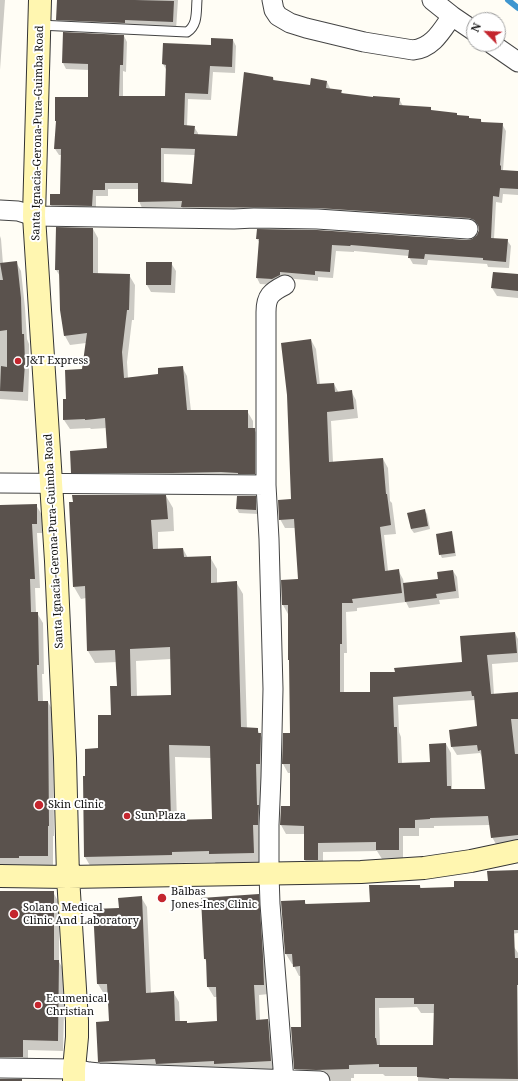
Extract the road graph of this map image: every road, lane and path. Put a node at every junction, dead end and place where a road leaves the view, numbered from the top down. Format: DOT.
graph roads {
  1 [pos="40,0"];
  2 [pos="197,0"];
  3 [pos="272,0"];
  4 [pos="432,0"];
  5 [pos="452,16"];
  6 [pos="39,25"];
  7 [pos="466,26"];
  8 [pos="504,52"];
  9 [pos="518,62"];
  10 [pos="0,210"];
  11 [pos="34,216"];
  12 [pos="468,229"];
  13 [pos="285,285"];
  14 [pos="0,483"];
  15 [pos="50,483"];
  16 [pos="266,485"];
  17 [pos="518,851"];
  18 [pos="269,874"];
  19 [pos="0,876"];
  20 [pos="68,877"];
  21 [pos="0,1068"];
  22 [pos="74,1075"];
  23 [pos="284,1080"];
  24 [pos="320,1081"];
  1 -- 6 [label="main road, Santa Ignacia-Gerona-Pura-Guimba Road"];
  2 -- 6 [label="lane"];
  3 -- 5 [label="street"];
  4 -- 5 [label="street"];
  5 -- 7 [label="street"];
  6 -- 11 [label="main road, Santa Ignacia-Gerona-Pura-Guimba Road"];
  8 -- 9 [label="street"];
  10 -- 11 [label="street"];
  11 -- 12 [label="street"];
  11 -- 15 [label="main road, Santa Ignacia-Gerona-Pura-Guimba Road"];
  13 -- 16 [label="street"];
  14 -- 15 [label="street"];
  15 -- 16 [label="street"];
  15 -- 20 [label="main road, Santa Ignacia-Gerona-Pura-Guimba Road"];
  16 -- 18 [label="street"];
  17 -- 18 [label="main road"];
  18 -- 20 [label="main road"];
  18 -- 23 [label="street"];
  19 -- 20 [label="main road"];
  20 -- 22 [label="main road, Santa Ignacia-Gerona-Pura-Guimba Road"];
  21 -- 22 [label="street"];
  22 -- 23 [label="street"];
  23 -- 24 [label="street"];
}
